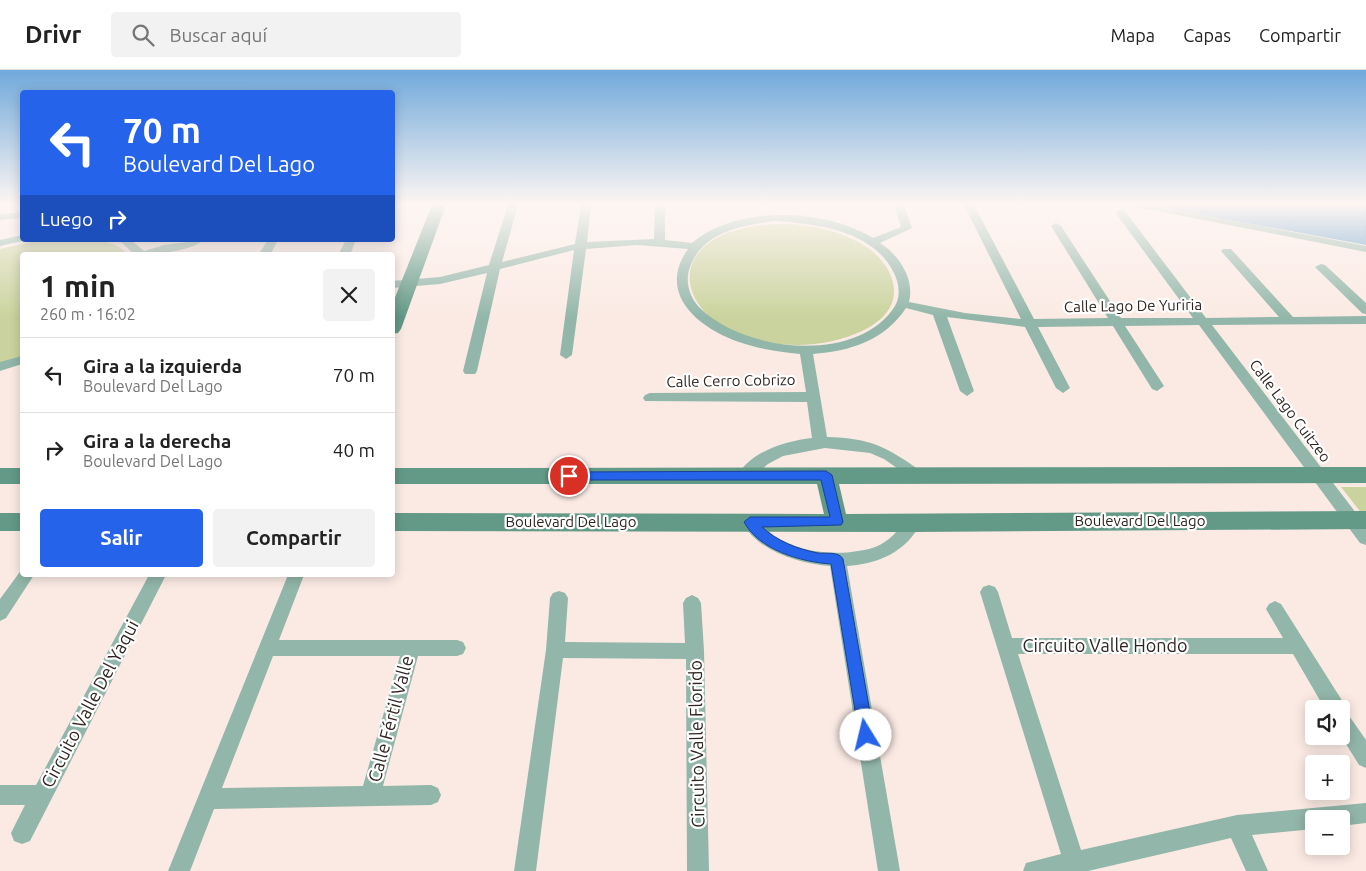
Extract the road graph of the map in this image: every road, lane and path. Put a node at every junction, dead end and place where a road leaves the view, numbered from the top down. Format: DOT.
graph roads {
  1 [pos="128,242"];
  2 [pos="195,242"];
  3 [pos="425,242"];
  4 [pos="502,242"];
  5 [pos="581,242"];
  6 [pos="637,242"];
  7 [pos="667,242"];
  8 [pos="701,242"];
  9 [pos="872,242"];
  10 [pos="988,242"];
  11 [pos="1066,242"];
  12 [pos="1143,242"];
  13 [pos="1326,242"];
  14 [pos="581,246"];
  15 [pos="694,247"];
  16 [pos="1366,250"];
  17 [pos="1227,251"];
  18 [pos="139,252"];
  19 [pos="151,252"];
  20 [pos="1322,267"];
  21 [pos="494,269"];
  22 [pos="410,284"];
  23 [pos="395,285"];
  24 [pos="903,304"];
  25 [pos="1366,310"];
  26 [pos="939,313"];
  27 [pos="1289,320"];
  28 [pos="1366,320"];
  29 [pos="1202,321"];
  30 [pos="395,322"];
  31 [pos="1116,322"];
  32 [pos="1029,323"];
  33 [pos="806,350"];
  34 [pos="566,355"];
  35 [pos="20,361"];
  36 [pos="0,367"];
  37 [pos="470,372"];
  38 [pos="1157,386"];
  39 [pos="1063,388"];
  40 [pos="967,391"];
  41 [pos="813,397"];
  42 [pos="650,398"];
  43 [pos="820,442"];
  44 [pos="826,475"];
  45 [pos="1317,475"];
  46 [pos="1366,475"];
  47 [pos="0,476"];
  48 [pos="20,476"];
  49 [pos="395,476"];
  50 [pos="745,476"];
  51 [pos="916,476"];
  52 [pos="1359,520"];
  53 [pos="0,522"];
  54 [pos="20,522"];
  55 [pos="395,522"];
  56 [pos="750,522"];
  57 [pos="837,522"];
  58 [pos="913,523"];
  59 [pos="1366,538"];
  60 [pos="837,559"];
  61 [pos="25,577"];
  62 [pos="157,577"];
  63 [pos="295,577"];
  64 [pos="989,592"];
  65 [pos="558,598"];
  66 [pos="692,603"];
  67 [pos="1275,609"];
  68 [pos="0,613"];
  69 [pos="1006,646"];
  70 [pos="1297,646"];
  71 [pos="267,648"];
  72 [pos="457,648"];
  73 [pos="411,649"];
  74 [pos="555,650"];
  75 [pos="695,651"];
  76 [pos="1330,700"];
  77 [pos="1350,732"];
  78 [pos="1366,758"];
  79 [pos="0,795"];
  80 [pos="42,795"];
  81 [pos="431,795"];
  82 [pos="370,797"];
  83 [pos="206,799"];
  84 [pos="1366,813"];
  85 [pos="1237,826"];
  86 [pos="22,833"];
  87 [pos="1076,866"];
  88 [pos="179,871"];
  89 [pos="526,871"];
  90 [pos="698,871"];
  91 [pos="889,871"];
  92 [pos="1034,871"];
  93 [pos="1257,871"];
  1 -- 18 [label="street"];
  2 -- 19 [label="street"];
  3 -- 22 [label="street"];
  4 -- 21 [label="street"];
  5 -- 14 [label="street"];
  6 -- 14 [label="street"];
  7 -- 15 [label="street"];
  8 -- 15 [label="street"];
  9 -- 24 [label="street"];
  10 -- 32 [label="street"];
  11 -- 31 [label="street"];
  12 -- 29 [label="street, Calle Lago Cuitzeo"];
  13 -- 16 [label="street"];
  14 -- 21 [label="street"];
  14 -- 34 [label="street"];
  15 -- 33 [label="street"];
  17 -- 27 [label="street"];
  20 -- 25 [label="street"];
  21 -- 22 [label="street"];
  21 -- 37 [label="street"];
  22 -- 23 [label="street"];
  22 -- 30 [label="street"];
  24 -- 26 [label="street, Calle Lago De Yuriria"];
  24 -- 33 [label="street"];
  26 -- 32 [label="street, Calle Lago De Yuriria"];
  26 -- 40 [label="street"];
  27 -- 28 [label="street, Calle Lago De Yuriria"];
  27 -- 29 [label="street, Calle Lago De Yuriria"];
  29 -- 31 [label="street, Calle Lago De Yuriria"];
  29 -- 45 [label="street, Calle Lago Cuitzeo"];
  31 -- 32 [label="street, Calle Lago De Yuriria"];
  31 -- 38 [label="street"];
  32 -- 39 [label="street"];
  33 -- 41 [label="street"];
  35 -- 36 [label="street"];
  41 -- 42 [label="street, Calle Cerro Cobrizo"];
  41 -- 43 [label="street"];
  43 -- 50 [label="street"];
  43 -- 51 [label="street"];
  44 -- 50 [label="street"];
  44 -- 51 [label="street"];
  44 -- 57 [label="street"];
  45 -- 46 [label="street"];
  45 -- 51 [label="street"];
  45 -- 52 [label="street, Calle Lago Cuitzeo"];
  47 -- 48 [label="street"];
  49 -- 50 [label="street"];
  52 -- 58 [label="street, Boulevard Del Lago"];
  52 -- 59 [label="street, Calle Lago Cuitzeo"];
  53 -- 54 [label="street"];
  55 -- 56 [label="street, Boulevard Del Lago"];
  56 -- 57 [label="street, Boulevard Del Lago"];
  56 -- 60 [label="street"];
  57 -- 58 [label="street, Boulevard Del Lago"];
  58 -- 60 [label="street"];
  60 -- 91 [label="street"];
  61 -- 68 [label="street"];
  62 -- 80 [label="street, Circuito Valle Del Yaqui"];
  63 -- 71 [label="street"];
  64 -- 69 [label="street"];
  65 -- 74 [label="street"];
  66 -- 75 [label="street"];
  67 -- 70 [label="street"];
  69 -- 70 [label="street, Circuito Valle Hondo"];
  69 -- 87 [label="street, Circuito Valle Hondo"];
  70 -- 76 [label="street"];
  71 -- 73 [label="street, Calle Fértil Valle"];
  71 -- 83 [label="street"];
  72 -- 73 [label="street"];
  73 -- 82 [label="street, Calle Fértil Valle"];
  74 -- 75 [label="street, Circuito Valle Florido"];
  74 -- 89 [label="street"];
  75 -- 90 [label="street, Circuito Valle Florido"];
  77 -- 78 [label="street"];
  79 -- 80 [label="street, Circuito Valle Del Yaqui"];
  80 -- 86 [label="street"];
  81 -- 82 [label="street"];
  82 -- 83 [label="street, Calle Fértil Valle"];
  83 -- 88 [label="street"];
  84 -- 85 [label="street"];
  85 -- 87 [label="street"];
  85 -- 93 [label="street"];
  87 -- 92 [label="street"];
}
